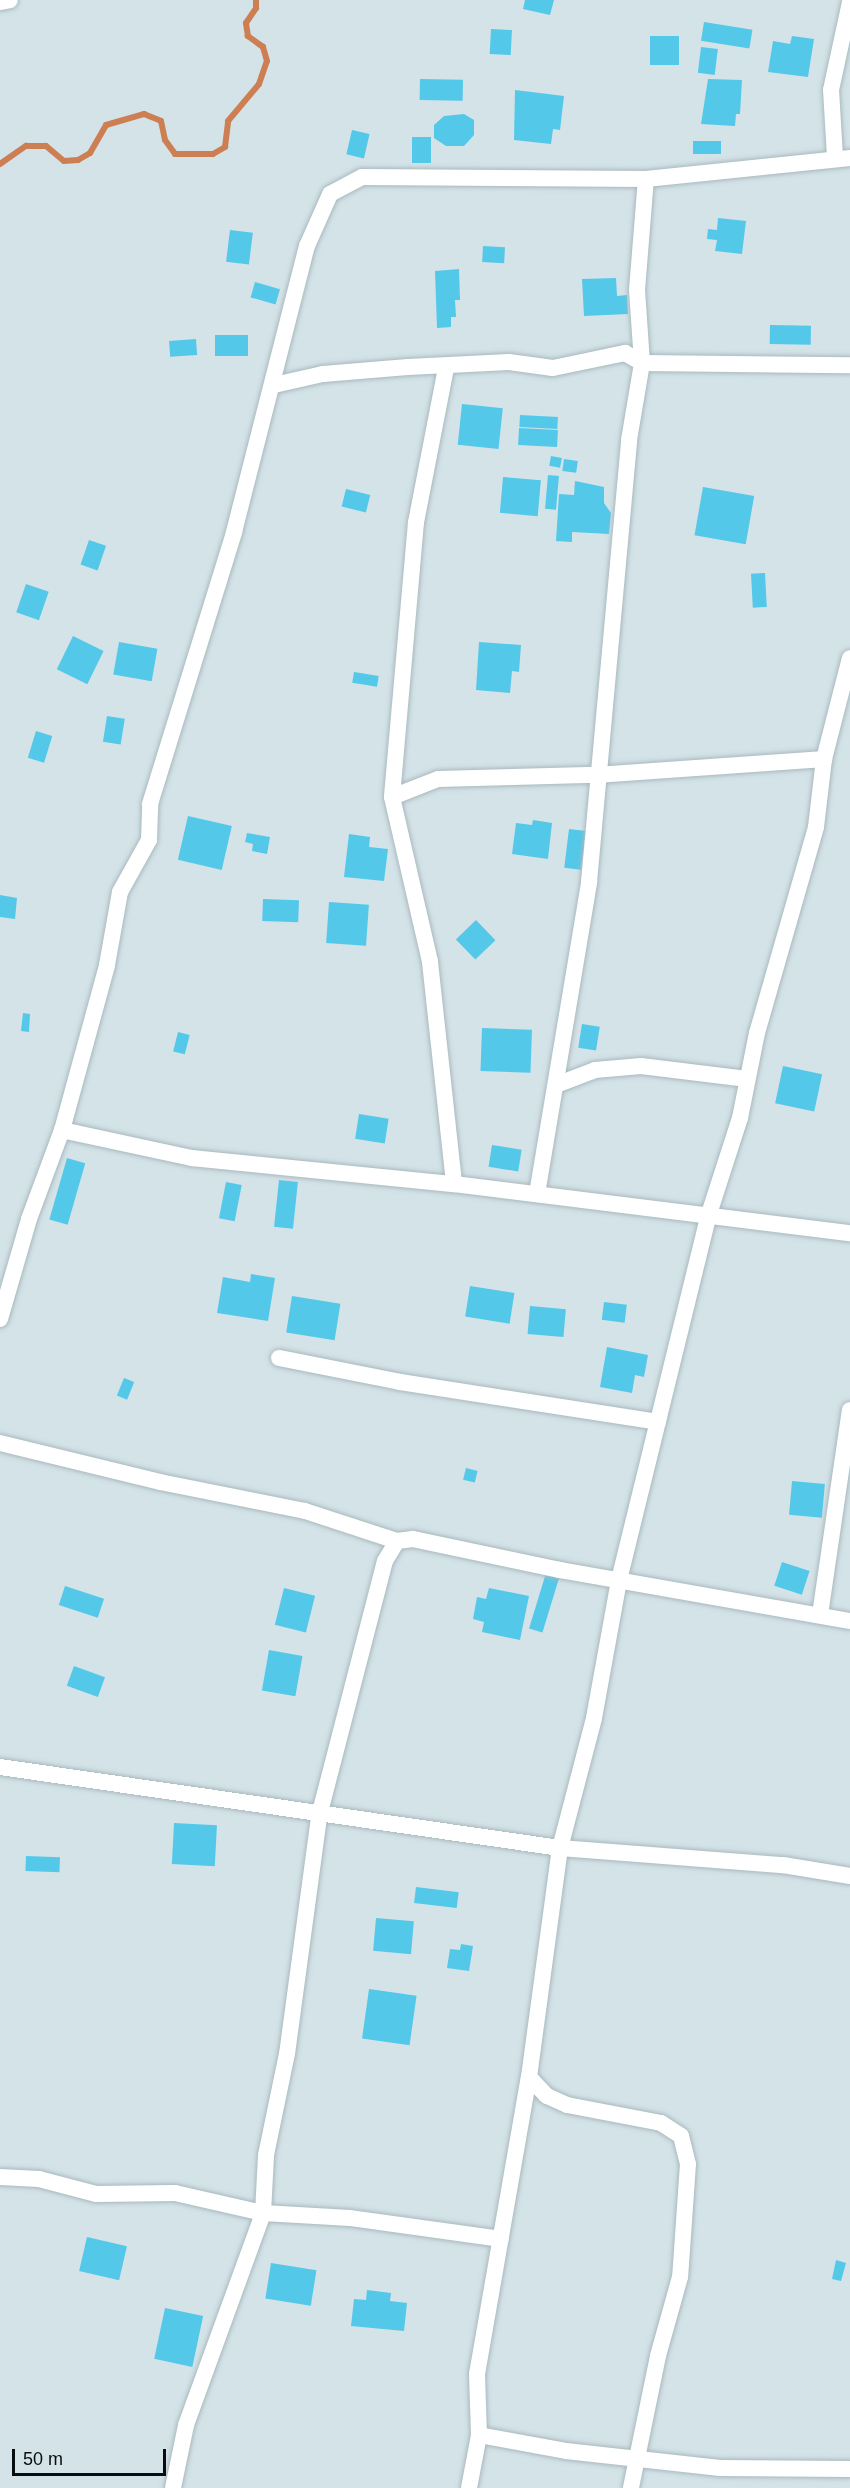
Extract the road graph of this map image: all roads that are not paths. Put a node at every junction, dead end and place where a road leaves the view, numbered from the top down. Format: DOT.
graph roads {
  1 [pos="10,0"];
  2 [pos="0,2"];
  3 [pos="850,2"];
  4 [pos="842,158"];
  5 [pos="646,179"];
  6 [pos="642,363"];
  7 [pos="850,365"];
  8 [pos="446,368"];
  9 [pos="274,385"];
  10 [pos="850,658"];
  11 [pos="824,759"];
  12 [pos="596,775"];
  13 [pos="392,797"];
  14 [pos="747,1079"];
  15 [pos="556,1085"];
  16 [pos="62,1130"];
  17 [pos="454,1184"];
  18 [pos="537,1194"];
  19 [pos="708,1217"];
  20 [pos="850,1233"];
  21 [pos="0,1319"];
  22 [pos="279,1358"];
  23 [pos="850,1410"];
  24 [pos="658,1422"];
  25 [pos="0,1443"];
  26 [pos="397,1541"];
  27 [pos="619,1580"];
  28 [pos="820,1616"];
  29 [pos="850,1621"];
  30 [pos="0,1767"];
  31 [pos="319,1816"];
  32 [pos="560,1848"];
  33 [pos="850,1876"];
  34 [pos="529,2077"];
  35 [pos="0,2177"];
  36 [pos="263,2213"];
  37 [pos="501,2239"];
  38 [pos="478,2435"];
  39 [pos="639,2459"];
  40 [pos="850,2469"];
  41 [pos="173,2488"];
  42 [pos="469,2488"];
  43 [pos="631,2488"];
  1 -- 2 [label="street"];
  3 -- 4 [label="street"];
  4 -- 5 [label="street"];
  5 -- 6 [label="street"];
  5 -- 9 [label="street"];
  6 -- 7 [label="street"];
  6 -- 8 [label="street"];
  6 -- 12 [label="street"];
  8 -- 9 [label="street"];
  8 -- 13 [label="street"];
  9 -- 16 [label="street"];
  10 -- 11 [label="street"];
  11 -- 12 [label="street"];
  11 -- 14 [label="street"];
  12 -- 13 [label="street"];
  12 -- 15 [label="street"];
  13 -- 17 [label="street"];
  14 -- 15 [label="street"];
  14 -- 19 [label="street"];
  15 -- 18 [label="street"];
  16 -- 17 [label="street"];
  16 -- 21 [label="street"];
  17 -- 18 [label="street"];
  18 -- 19 [label="street"];
  19 -- 20 [label="street"];
  19 -- 24 [label="street"];
  22 -- 24 [label="street"];
  23 -- 28 [label="street"];
  24 -- 27 [label="street"];
  25 -- 26 [label="street"];
  26 -- 27 [label="street"];
  26 -- 31 [label="street"];
  27 -- 28 [label="street"];
  27 -- 32 [label="street"];
  28 -- 29 [label="street"];
  30 -- 31 [label="street"];
  31 -- 32 [label="street"];
  31 -- 36 [label="street"];
  32 -- 33 [label="street"];
  32 -- 34 [label="street"];
  34 -- 37 [label="street"];
  34 -- 39 [label="street"];
  35 -- 36 [label="street"];
  36 -- 37 [label="street"];
  36 -- 41 [label="street"];
  37 -- 38 [label="street"];
  38 -- 39 [label="street"];
  38 -- 42 [label="street"];
  39 -- 40 [label="street"];
  39 -- 43 [label="street"];
}
